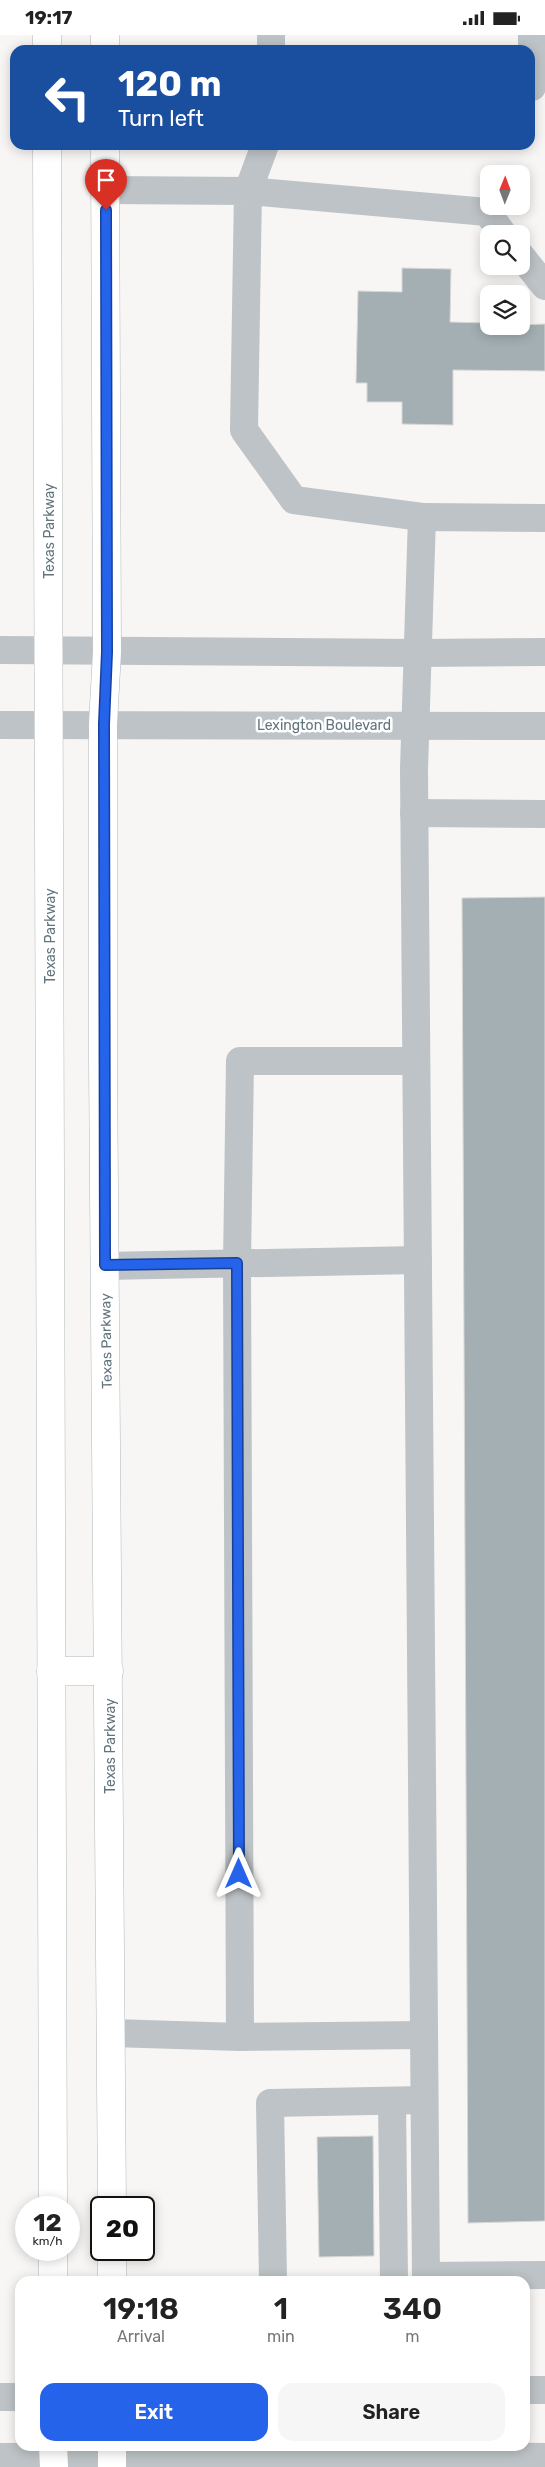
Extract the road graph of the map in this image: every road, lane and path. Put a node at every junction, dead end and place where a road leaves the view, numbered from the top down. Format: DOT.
graph roads {
  1 [pos="48,150"];
  2 [pos="106,150"];
  3 [pos="263,150"];
  4 [pos="106,190"];
  5 [pos="248,191"];
  6 [pos="496,225"];
  7 [pos="530,267"];
  8 [pos="545,286"];
  9 [pos="422,517"];
  10 [pos="545,518"];
  11 [pos="0,650"];
  12 [pos="49,650"];
  13 [pos="107,652"];
  14 [pos="545,652"];
  15 [pos="417,653"];
  16 [pos="104,724"];
  17 [pos="0,725"];
  18 [pos="49,725"];
  19 [pos="415,725"];
  20 [pos="545,726"];
  21 [pos="414,813"];
  22 [pos="545,814"];
  23 [pos="416,1061"];
  24 [pos="418,1260"];
  25 [pos="237,1263"];
  26 [pos="105,1265"];
  27 [pos="51,1671"];
  28 [pos="109,1671"];
  29 [pos="112,2033"];
  30 [pos="424,2035"];
  31 [pos="240,2037"];
  32 [pos="424,2100"];
  33 [pos="392,2101"];
  34 [pos="53,2196"];
  35 [pos="112,2196"];
  36 [pos="53,2261"];
  37 [pos="112,2261"];
  38 [pos="545,2275"];
  39 [pos="53,2276"];
  40 [pos="112,2276"];
  41 [pos="273,2276"];
  42 [pos="394,2276"];
  43 [pos="426,2276"];
  44 [pos="505,2276"];
  45 [pos="530,2390"];
  46 [pos="545,2390"];
  47 [pos="0,2397"];
  48 [pos="15,2397"];
  49 [pos="430,2456"];
  50 [pos="0,2457"];
  51 [pos="54,2457"];
  52 [pos="112,2457"];
  53 [pos="545,2457"];
  54 [pos="333,2461"];
  1 -- 12 [label="main road, Texas Parkway"];
  2 -- 4 [label="main road, Texas Parkway"];
  3 -- 5 [label="street"];
  4 -- 5 [label="street"];
  4 -- 13 [label="main road, Texas Parkway"];
  5 -- 6 [label="street"];
  5 -- 9 [label="street"];
  7 -- 8 [label="street"];
  9 -- 10 [label="street"];
  9 -- 15 [label="street"];
  11 -- 12 [label="street"];
  12 -- 13 [label="street"];
  12 -- 18 [label="main road, Texas Parkway"];
  13 -- 15 [label="street"];
  13 -- 16 [label="main road, Texas Parkway"];
  14 -- 15 [label="street"];
  15 -- 19 [label="street"];
  16 -- 18 [label="street, Lexington Boulevard"];
  16 -- 19 [label="street, Lexington Boulevard"];
  16 -- 26 [label="main road, Texas Parkway"];
  17 -- 18 [label="street, Lexington Boulevard"];
  18 -- 27 [label="main road, Texas Parkway"];
  19 -- 20 [label="street, Lexington Boulevard"];
  19 -- 21 [label="street"];
  21 -- 22 [label="street"];
  21 -- 23 [label="street"];
  23 -- 24 [label="street"];
  23 -- 25 [label="street"];
  24 -- 25 [label="street"];
  24 -- 30 [label="street"];
  25 -- 26 [label="street"];
  25 -- 31 [label="street"];
  26 -- 28 [label="main road, Texas Parkway"];
  27 -- 28 [label="main road"];
  27 -- 34 [label="main road, Texas Parkway"];
  28 -- 29 [label="main road, Texas Parkway"];
  29 -- 31 [label="street"];
  29 -- 35 [label="main road, Texas Parkway"];
  30 -- 31 [label="street"];
  30 -- 32 [label="street"];
  32 -- 33 [label="street"];
  32 -- 43 [label="street"];
  33 -- 41 [label="street"];
  33 -- 42 [label="street"];
  36 -- 39 [label="main road"];
  37 -- 40 [label="main road"];
  38 -- 44 [label="street"];
  45 -- 46 [label="street"];
  47 -- 48 [label="street"];
  49 -- 53 [label="street"];
  49 -- 54 [label="street"];
  50 -- 51 [label="street"];
  51 -- 52 [label="street"];
  52 -- 54 [label="street"];
}
